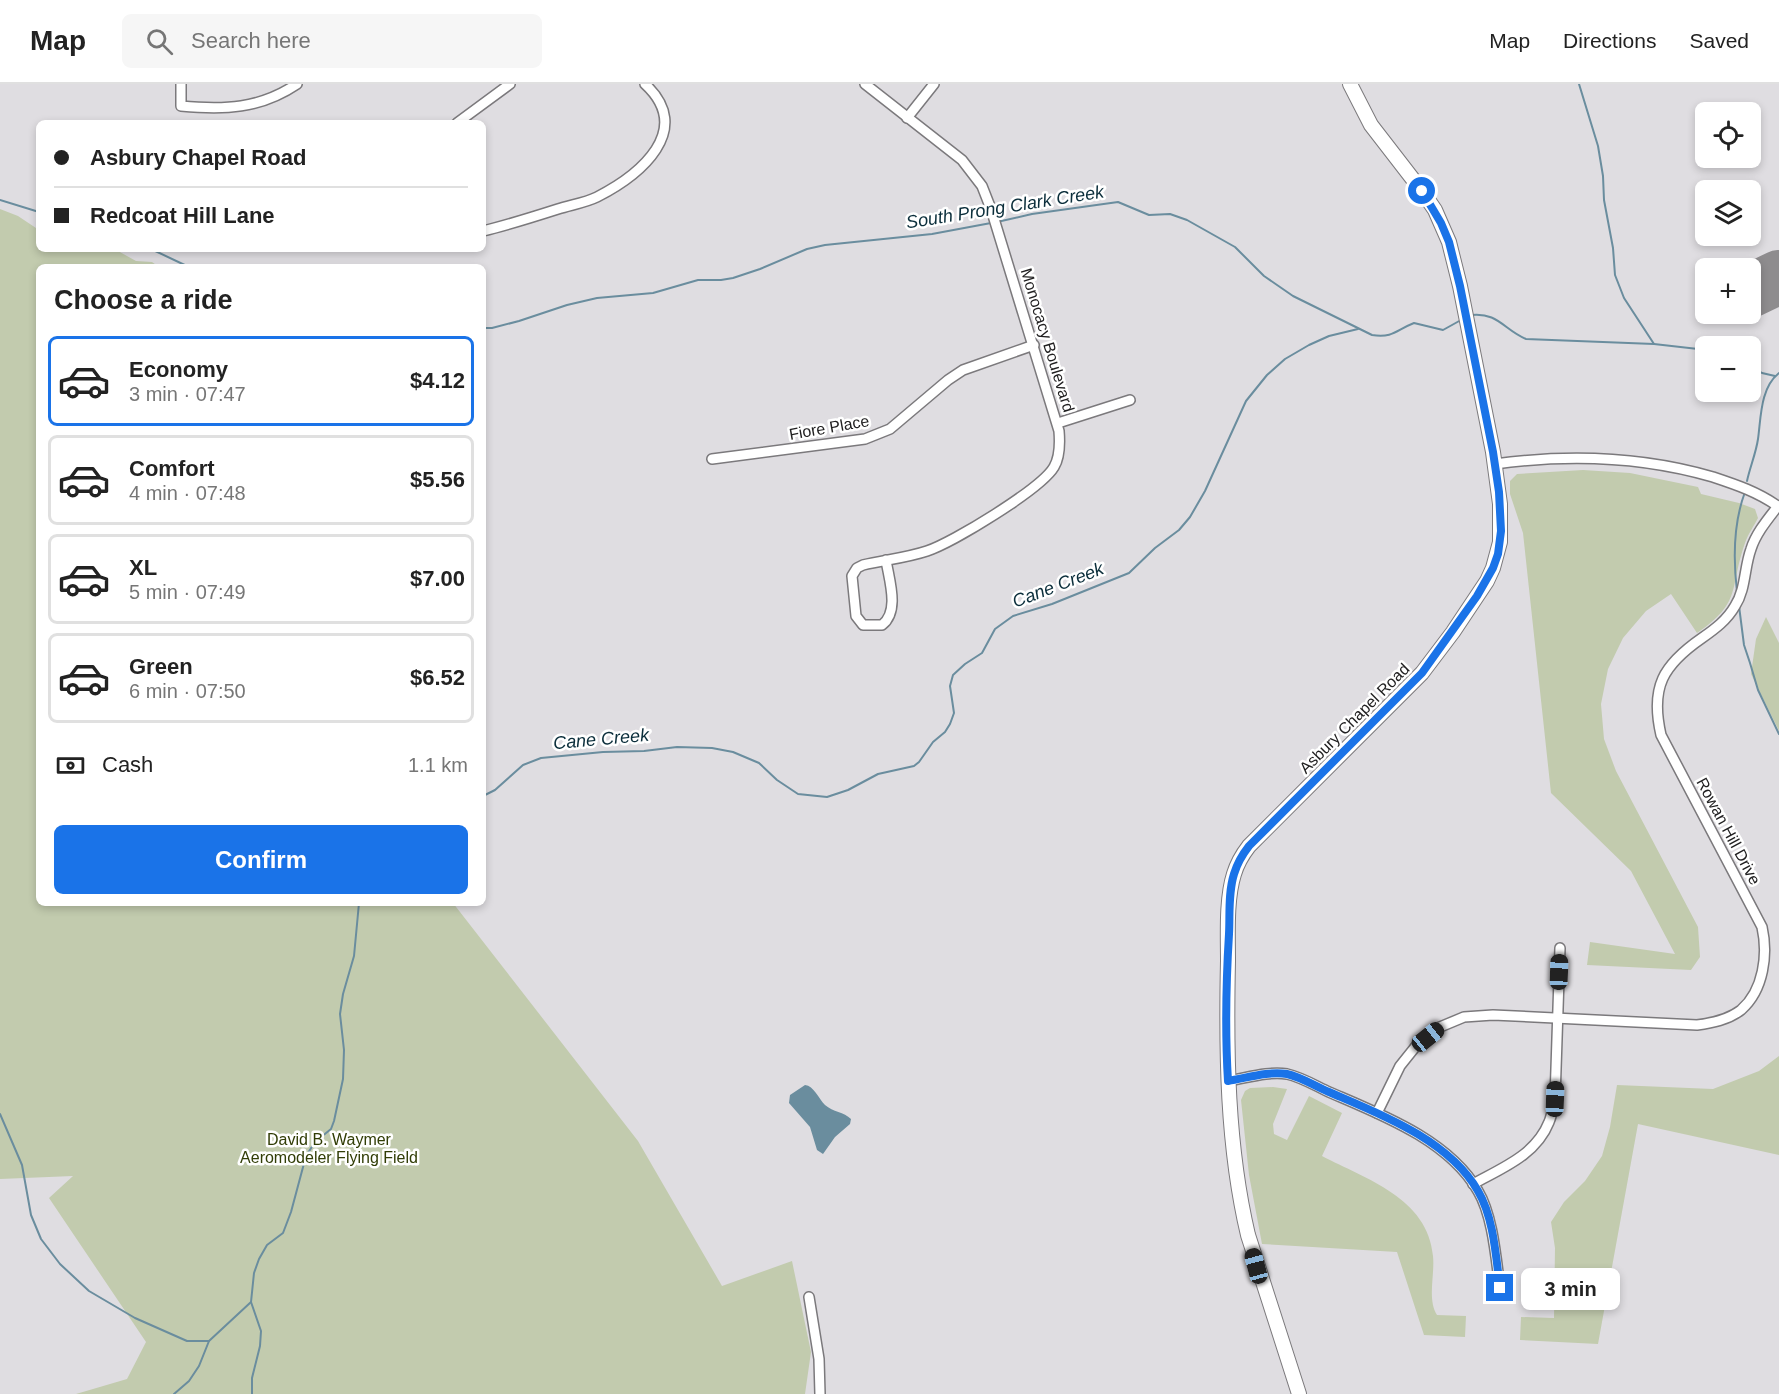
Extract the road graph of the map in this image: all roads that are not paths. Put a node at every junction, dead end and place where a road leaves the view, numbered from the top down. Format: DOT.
graph roads {
  1 [pos="181,84"];
  2 [pos="297,84"];
  3 [pos="510,84"];
  4 [pos="645,84"];
  5 [pos="865,84"];
  6 [pos="934,84"];
  7 [pos="1350,84"];
  8 [pos="908,118"];
  9 [pos="461,120"];
  10 [pos="486,230"];
  11 [pos="1034,345"];
  12 [pos="1130,400"];
  13 [pos="1058,423"];
  14 [pos="712,459"];
  15 [pos="1495,464"];
  16 [pos="1778,507"];
  17 [pos="886,560"];
  18 [pos="1560,948"];
  19 [pos="1558,1019"];
  20 [pos="1228,1081"];
  21 [pos="1377,1113"];
  22 [pos="1473,1184"];
  23 [pos="1500,1288"];
  24 [pos="809,1297"];
  25 [pos="820,1394"];
  26 [pos="1299,1394"];
  1 -- 2 [label="street"];
  3 -- 9 [label="street"];
  4 -- 10 [label="street"];
  5 -- 8 [label="street, Monocacy Boulevard"];
  6 -- 8 [label="street"];
  7 -- 15 [label="main road, Asbury Chapel Road"];
  8 -- 11 [label="street, Monocacy Boulevard"];
  11 -- 13 [label="street, Monocacy Boulevard"];
  11 -- 14 [label="street, Fiore Place"];
  12 -- 13 [label="street"];
  13 -- 17 [label="street, Monocacy Boulevard"];
  15 -- 16 [label="street"];
  15 -- 20 [label="main road, Asbury Chapel Road"];
  16 -- 19 [label="street, Rowan Hill Drive"];
  17 -- 17 [label="street, Monocacy Boulevard"];
  18 -- 19 [label="street"];
  19 -- 21 [label="street, Rowan Hill Drive"];
  19 -- 22 [label="street"];
  20 -- 21 [label="street"];
  20 -- 26 [label="main road, Asbury Chapel Road"];
  21 -- 22 [label="street"];
  22 -- 23 [label="street"];
  24 -- 25 [label="street"];
}
